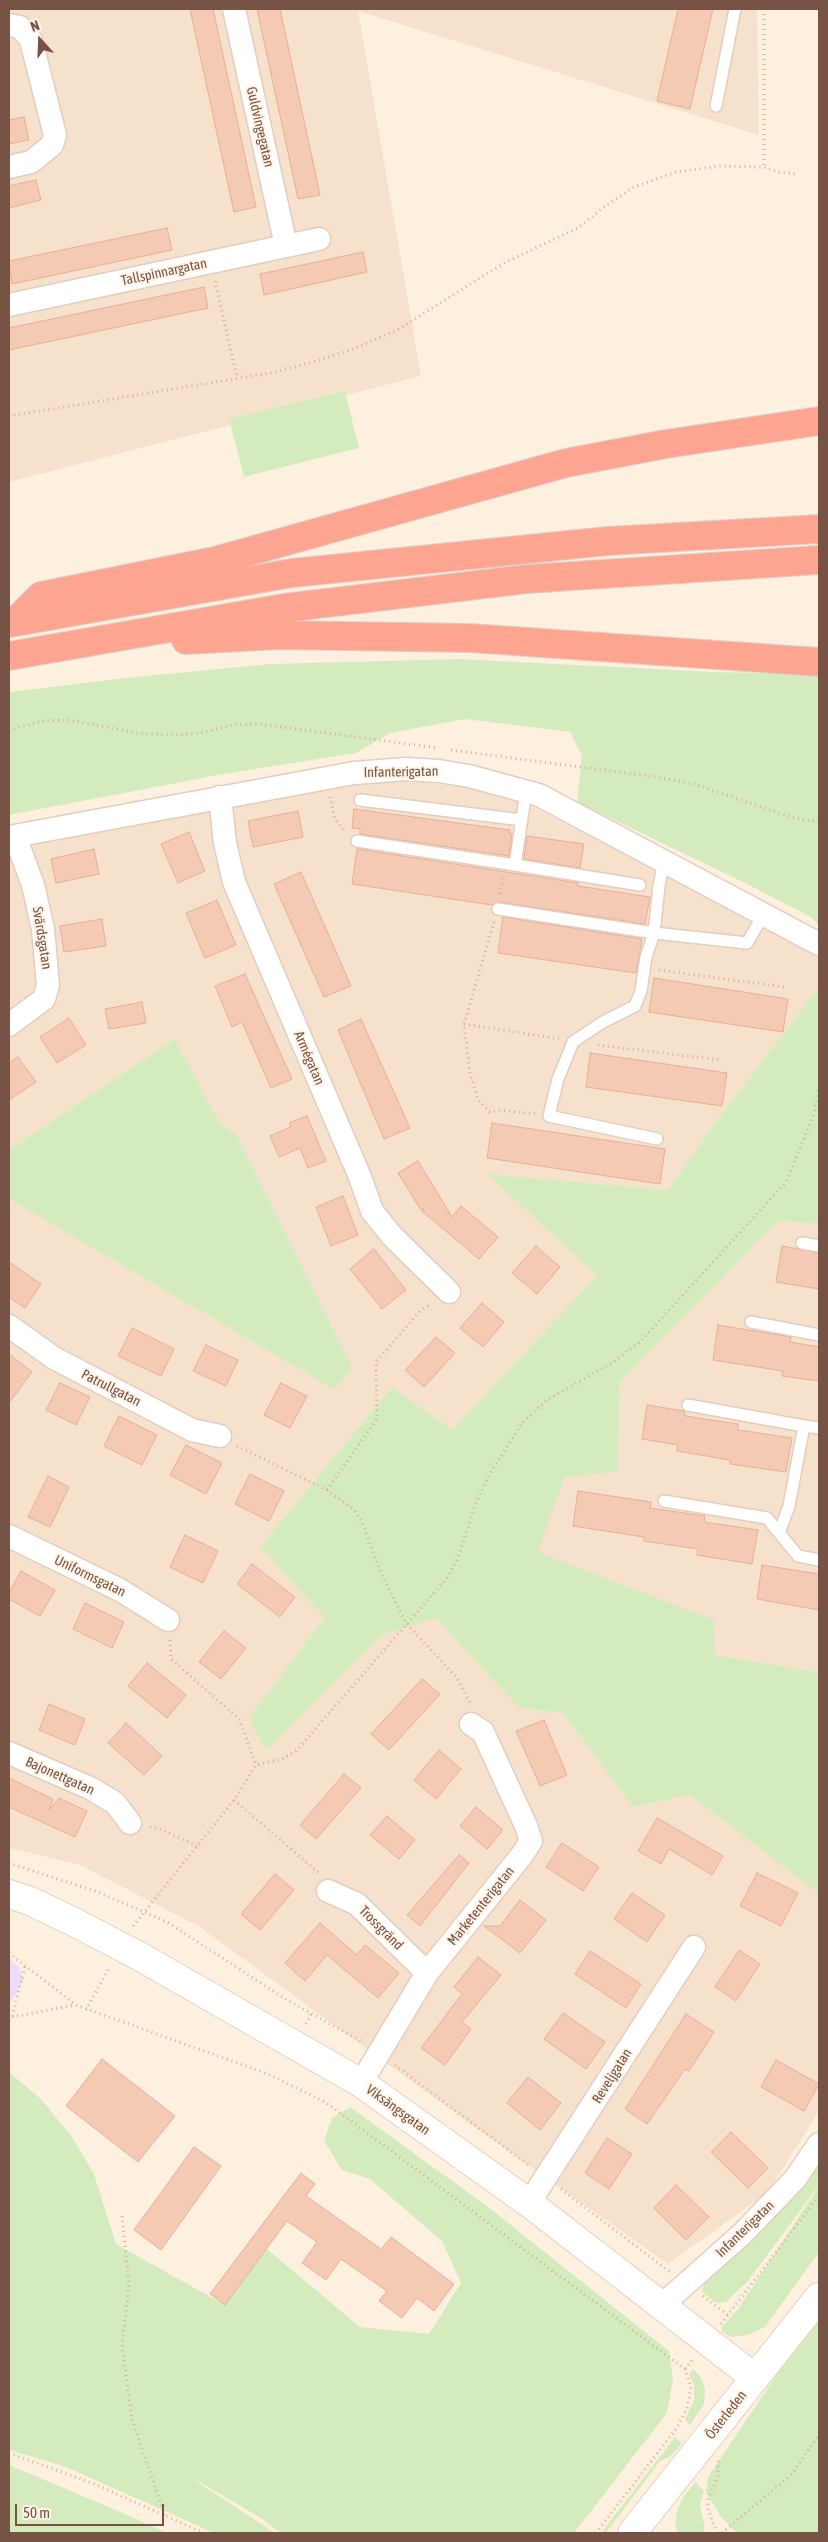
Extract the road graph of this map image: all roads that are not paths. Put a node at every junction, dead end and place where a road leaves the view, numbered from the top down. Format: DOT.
graph roads {
  1 [pos="234,9"];
  2 [pos="735,9"];
  3 [pos="9,25"];
  4 [pos="716,106"];
  5 [pos="9,167"];
  6 [pos="319,239"];
  7 [pos="286,246"];
  8 [pos="9,305"];
  9 [pos="811,419"];
  10 [pos="819,529"];
  11 [pos="819,560"];
  12 [pos="12,623"];
  13 [pos="111,637"];
  14 [pos="9,656"];
  15 [pos="819,662"];
  16 [pos="526,791"];
  17 [pos="220,797"];
  18 [pos="360,800"];
  19 [pos="522,820"];
  20 [pos="12,836"];
  21 [pos="357,842"];
  22 [pos="664,861"];
  23 [pos="510,864"];
  24 [pos="640,885"];
  25 [pos="498,909"];
  26 [pos="764,914"];
  27 [pos="654,934"];
  28 [pos="819,944"];
  29 [pos="9,1025"];
  30 [pos="657,1139"];
  31 [pos="802,1243"];
  32 [pos="819,1246"];
  33 [pos="449,1292"];
  34 [pos="751,1322"];
  35 [pos="9,1326"];
  36 [pos="819,1335"];
  37 [pos="688,1404"];
  38 [pos="804,1426"];
  39 [pos="819,1428"];
  40 [pos="220,1436"];
  41 [pos="664,1502"];
  42 [pos="779,1533"];
  43 [pos="9,1536"];
  44 [pos="819,1560"];
  45 [pos="168,1620"];
  46 [pos="471,1724"];
  47 [pos="9,1753"];
  48 [pos="130,1824"];
  49 [pos="328,1892"];
  50 [pos="9,1894"];
  51 [pos="694,1947"];
  52 [pos="427,1973"];
  53 [pos="360,2082"];
  54 [pos="819,2144"];
  55 [pos="529,2203"];
  56 [pos="819,2297"];
  57 [pos="662,2305"];
  58 [pos="755,2378"];
  59 [pos="632,2533"];
  1 -- 7 [label="street, Guldvingegatan"];
  2 -- 4 [label="lane"];
  3 -- 5 [label="street"];
  6 -- 7 [label="street, Tallspinnargatan"];
  7 -- 8 [label="street, Tallspinnargatan"];
  9 -- 12 [label="highway"];
  10 -- 12 [label="highway"];
  11 -- 13 [label="highway"];
  13 -- 14 [label="highway"];
  13 -- 15 [label="highway"];
  16 -- 17 [label="street, Infanterigatan"];
  16 -- 19 [label="lane"];
  16 -- 22 [label="street, Infanterigatan"];
  17 -- 20 [label="street, Infanterigatan"];
  17 -- 33 [label="street, Armégatan"];
  18 -- 19 [label="lane"];
  19 -- 23 [label="lane"];
  20 -- 29 [label="street, Svärdsgatan"];
  21 -- 23 [label="lane"];
  22 -- 26 [label="street, Infanterigatan"];
  22 -- 27 [label="lane"];
  23 -- 24 [label="lane"];
  25 -- 27 [label="lane"];
  26 -- 27 [label="lane"];
  26 -- 28 [label="street, Infanterigatan"];
  27 -- 30 [label="lane"];
  31 -- 32 [label="lane"];
  34 -- 36 [label="lane"];
  35 -- 40 [label="street, Patrullgatan"];
  37 -- 38 [label="lane"];
  38 -- 39 [label="lane"];
  38 -- 42 [label="lane"];
  41 -- 42 [label="lane"];
  42 -- 44 [label="lane"];
  43 -- 45 [label="street, Uniformsgatan"];
  46 -- 52 [label="street, Marketenterigatan"];
  47 -- 48 [label="street, Bajonettgatan"];
  49 -- 52 [label="street, Trossgränd"];
  50 -- 53 [label="street, Viksängsgatan"];
  51 -- 55 [label="street, Reveljgatan"];
  52 -- 53 [label="street, Marketenterigatan"];
  53 -- 55 [label="street, Viksängsgatan"];
  54 -- 57 [label="street, Infanterigatan"];
  55 -- 57 [label="street, Viksängsgatan"];
  56 -- 58 [label="street, Österleden"];
  57 -- 58 [label="street, Viksängsgatan"];
  58 -- 59 [label="street, Österleden"];
}
